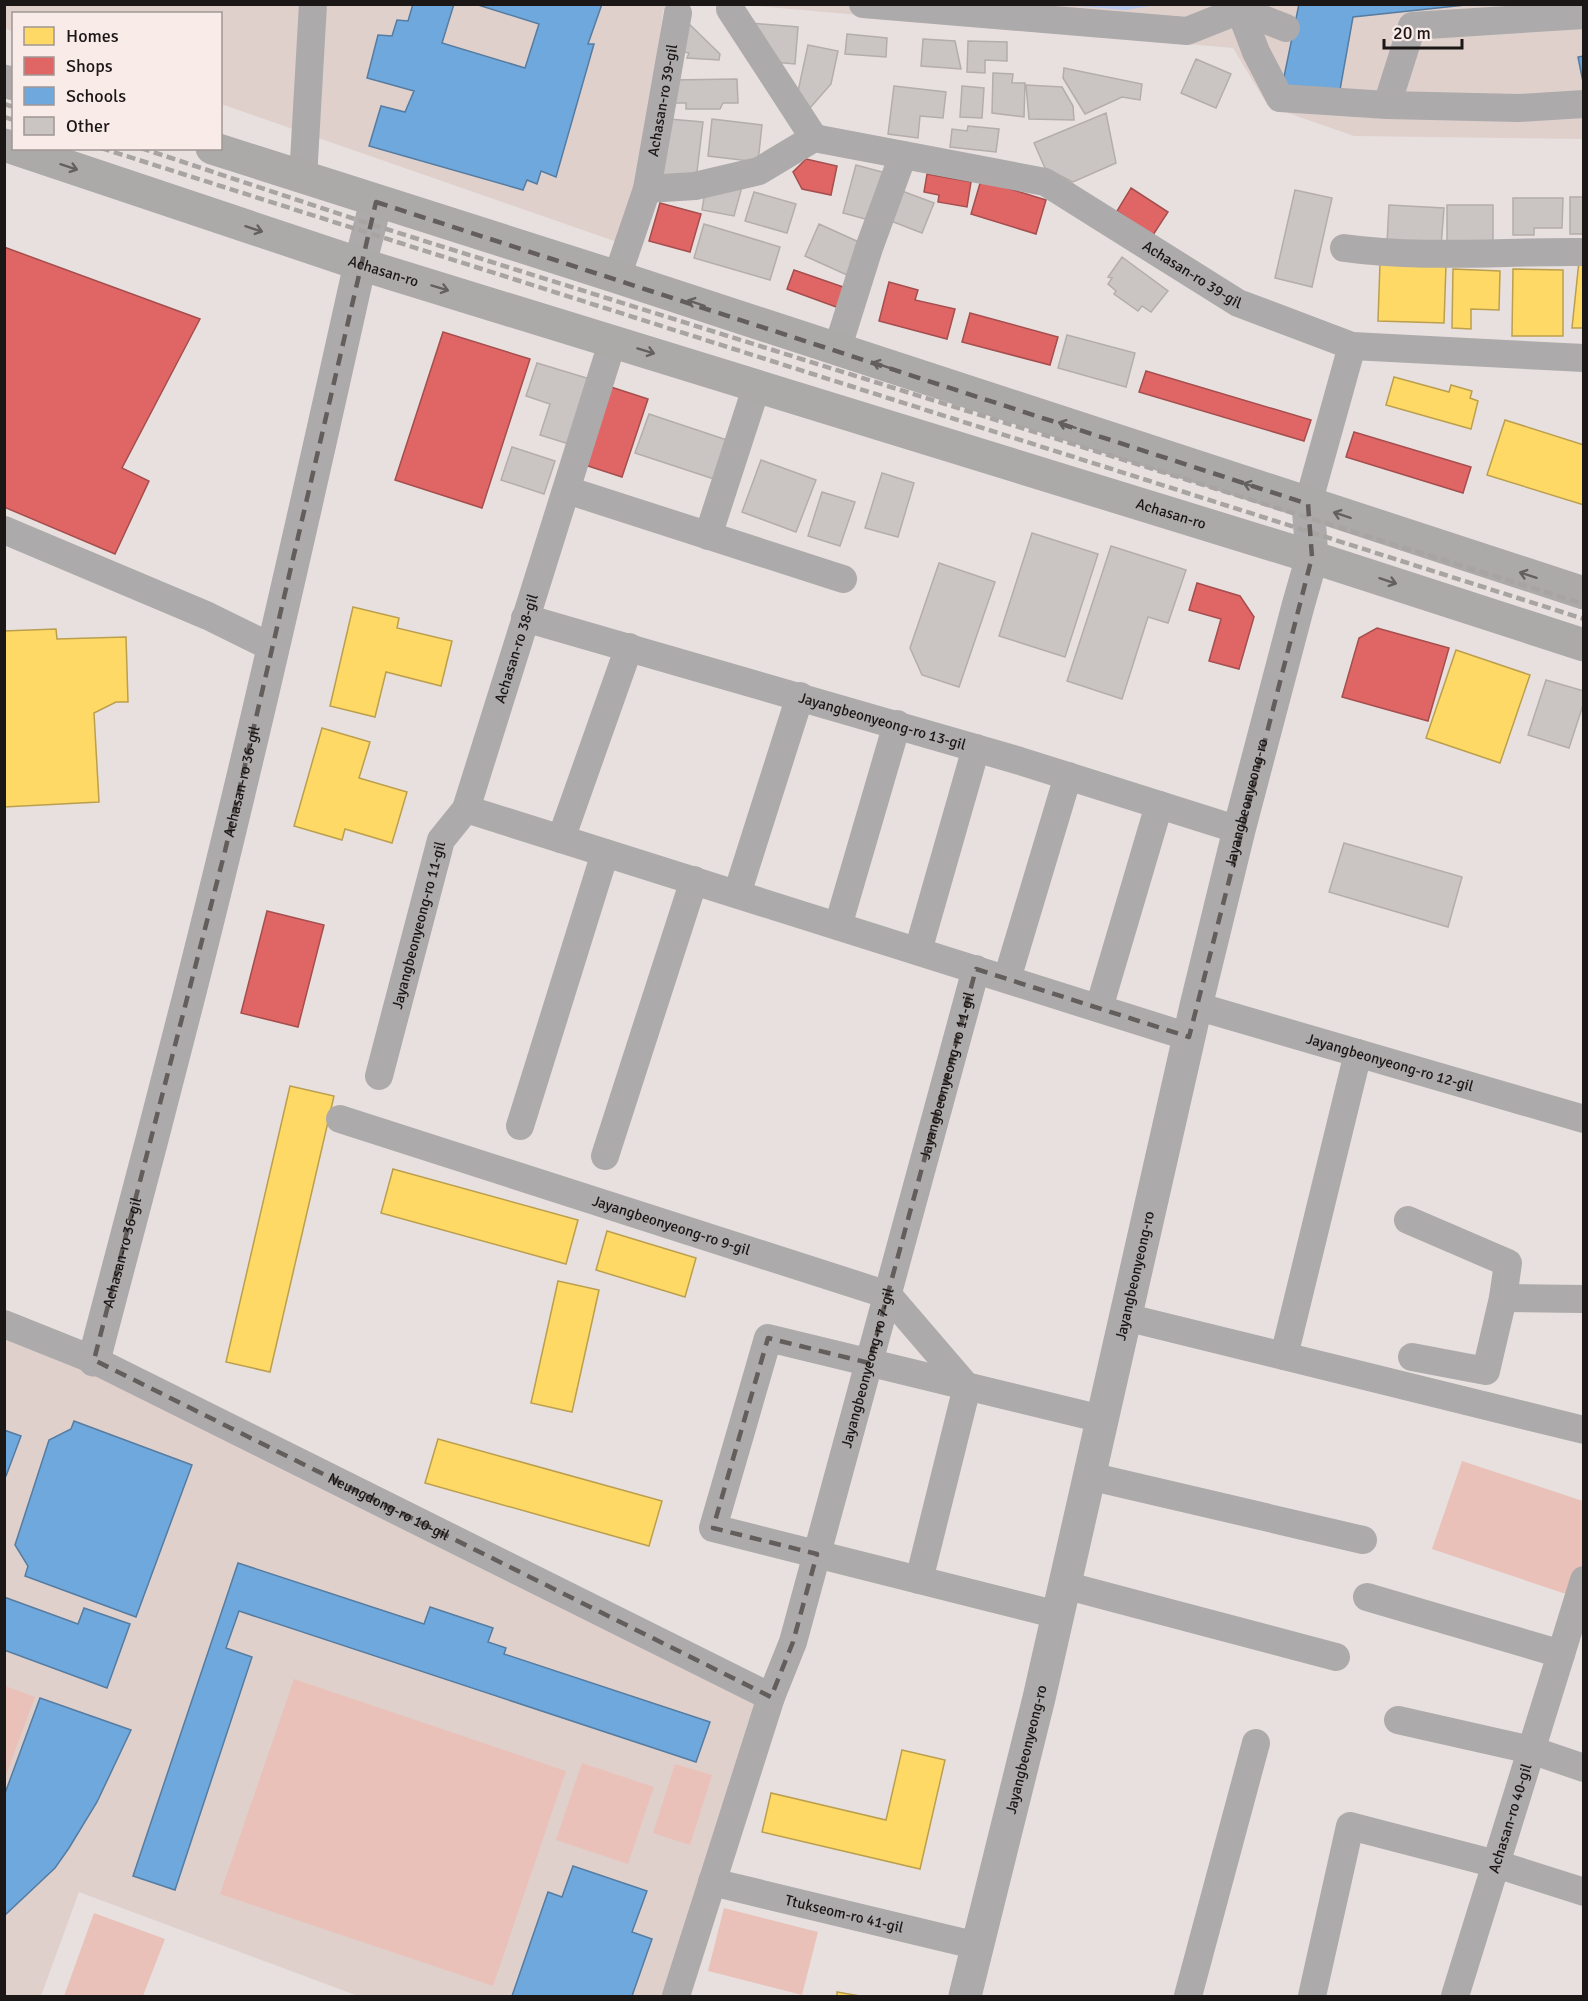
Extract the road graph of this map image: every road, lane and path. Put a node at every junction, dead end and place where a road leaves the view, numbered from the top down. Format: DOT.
graph roads {
  1 [pos="313,4"];
  2 [pos="863,4"];
  3 [pos="1241,7"];
  4 [pos="730,9"];
  5 [pos="678,13"];
  6 [pos="1584,15"];
  7 [pos="1286,28"];
  8 [pos="1584,104"];
  9 [pos="1387,105"];
  10 [pos="814,138"];
  11 [pos="19,150"];
  12 [pos="218,150"];
  13 [pos="903,155"];
  14 [pos="303,178"];
  15 [pos="647,189"];
  16 [pos="376,201"];
  17 [pos="1344,248"];
  18 [pos="1584,252"];
  19 [pos="360,264"];
  20 [pos="617,277"];
  21 [pos="613,340"];
  22 [pos="1352,346"];
  23 [pos="840,351"];
  24 [pos="1584,358"];
  25 [pos="757,385"];
  26 [pos="567,490"];
  27 [pos="1308,504"];
  28 [pos="4,530"];
  29 [pos="708,536"];
  30 [pos="1312,557"];
  31 [pos="843,579"];
  32 [pos="1584,593"];
  33 [pos="525,618"];
  34 [pos="1584,645"];
  35 [pos="629,647"];
  36 [pos="273,648"];
  37 [pos="800,696"];
  38 [pos="897,724"];
  39 [pos="976,748"];
  40 [pos="1068,776"];
  41 [pos="1159,805"];
  42 [pos="466,809"];
  43 [pos="1239,830"];
  44 [pos="561,839"];
  45 [pos="605,853"];
  46 [pos="694,880"];
  47 [pos="737,894"];
  48 [pos="838,926"];
  49 [pos="918,951"];
  50 [pos="976,969"];
  51 [pos="1007,979"];
  52 [pos="1099,1008"];
  53 [pos="1193,1021"];
  54 [pos="1358,1053"];
  55 [pos="379,1076"];
  56 [pos="340,1119"];
  57 [pos="1584,1119"];
  58 [pos="520,1126"];
  59 [pos="605,1156"];
  60 [pos="919,1181"];
  61 [pos="1408,1220"];
  62 [pos="888,1294"];
  63 [pos="1503,1298"];
  64 [pos="1584,1299"];
  65 [pos="1125,1317"];
  66 [pos="4,1324"];
  67 [pos="1284,1356"];
  68 [pos="1412,1357"];
  69 [pos="94,1360"];
  70 [pos="869,1363"];
  71 [pos="967,1387"];
  72 [pos="1102,1419"];
  73 [pos="1584,1430"];
  74 [pos="1089,1476"];
  75 [pos="1363,1540"];
  76 [pos="817,1554"];
  77 [pos="919,1580"];
  78 [pos="1584,1580"];
  79 [pos="1367,1597"];
  80 [pos="1061,1600"];
  81 [pos="1570,1647"];
  82 [pos="1336,1658"];
  83 [pos="771,1697"];
  84 [pos="1398,1720"];
  85 [pos="1256,1743"];
  86 [pos="1531,1750"];
  87 [pos="1584,1768"];
  88 [pos="1496,1864"];
  89 [pos="712,1882"];
  90 [pos="1584,1892"];
  91 [pos="978,1946"];
  92 [pos="676,1996"];
  93 [pos="965,1996"];
  94 [pos="1188,1996"];
  95 [pos="1312,1996"];
  96 [pos="1455,1996"];
  1 -- 14 [label="street"];
  2 -- 3 [label="street"];
  3 -- 7 [label="street"];
  3 -- 9 [label="street"];
  4 -- 10 [label="street"];
  5 -- 15 [label="street, Achasan-ro 39-gil"];
  6 -- 9 [label="street"];
  8 -- 9 [label="street"];
  10 -- 13 [label="street, Achasan-ro 39-gil"];
  10 -- 15 [label="street"];
  11 -- 19 [label="main road, Achasan-ro, one-way"];
  12 -- 14 [label="main road"];
  13 -- 22 [label="street, Achasan-ro 39-gil"];
  13 -- 23 [label="street"];
  14 -- 16 [label="main road"];
  15 -- 20 [label="street, Achasan-ro 39-gil"];
  16 -- 19 [label="street, Achasan-ro 36-gil"];
  16 -- 20 [label="main road"];
  17 -- 18 [label="street"];
  19 -- 21 [label="main road, Achasan-ro, one-way"];
  19 -- 36 [label="street, Achasan-ro 36-gil"];
  23 -- 20 [label="main road, one-way"];
  21 -- 25 [label="main road, Achasan-ro, one-way"];
  21 -- 26 [label="street, Achasan-ro 38-gil"];
  22 -- 24 [label="street, Achasan-ro 39-gil"];
  22 -- 27 [label="street"];
  27 -- 23 [label="main road, one-way"];
  25 -- 29 [label="street"];
  25 -- 30 [label="main road, Achasan-ro"];
  26 -- 29 [label="street"];
  26 -- 33 [label="street, Achasan-ro 38-gil"];
  27 -- 30 [label="street"];
  32 -- 27 [label="main road, one-way"];
  28 -- 36 [label="street"];
  29 -- 31 [label="street"];
  30 -- 34 [label="main road, Achasan-ro, one-way"];
  30 -- 43 [label="street, Jayangbeonyeong-ro"];
  33 -- 35 [label="street, Jayangbeonyeong-ro 13-gil"];
  33 -- 42 [label="street, Achasan-ro 38-gil"];
  35 -- 37 [label="street, Jayangbeonyeong-ro 13-gil"];
  35 -- 44 [label="street"];
  36 -- 69 [label="street, Achasan-ro 36-gil"];
  37 -- 38 [label="street, Jayangbeonyeong-ro 13-gil"];
  37 -- 47 [label="street"];
  38 -- 39 [label="street, Jayangbeonyeong-ro 13-gil"];
  38 -- 48 [label="street"];
  39 -- 40 [label="street, Jayangbeonyeong-ro 13-gil"];
  39 -- 49 [label="street"];
  40 -- 41 [label="street, Jayangbeonyeong-ro 13-gil"];
  40 -- 51 [label="street"];
  41 -- 43 [label="street, Jayangbeonyeong-ro 13-gil"];
  41 -- 52 [label="street"];
  42 -- 44 [label="street"];
  42 -- 55 [label="street, Jayangbeonyeong-ro 11-gil"];
  43 -- 53 [label="street, Jayangbeonyeong-ro"];
  44 -- 45 [label="street"];
  45 -- 46 [label="street"];
  45 -- 58 [label="street"];
  46 -- 47 [label="street"];
  46 -- 59 [label="street"];
  47 -- 48 [label="street"];
  48 -- 49 [label="street"];
  49 -- 50 [label="street"];
  50 -- 51 [label="street"];
  50 -- 60 [label="street, Jayangbeonyeong-ro 11-gil"];
  51 -- 52 [label="street"];
  52 -- 53 [label="street"];
  53 -- 54 [label="street, Jayangbeonyeong-ro 12-gil"];
  53 -- 65 [label="street, Jayangbeonyeong-ro"];
  54 -- 57 [label="street, Jayangbeonyeong-ro 12-gil"];
  54 -- 67 [label="street"];
  56 -- 62 [label="street, Jayangbeonyeong-ro 9-gil"];
  60 -- 62 [label="street, Jayangbeonyeong-ro 7-gil"];
  61 -- 63 [label="street"];
  62 -- 70 [label="street, Jayangbeonyeong-ro 7-gil"];
  62 -- 71 [label="street"];
  63 -- 64 [label="street"];
  63 -- 68 [label="street"];
  65 -- 67 [label="street"];
  65 -- 72 [label="street, Jayangbeonyeong-ro"];
  66 -- 69 [label="street, Neungdong-ro 10-gil"];
  67 -- 73 [label="street"];
  69 -- 83 [label="street, Neungdong-ro 10-gil"];
  70 -- 71 [label="street"];
  70 -- 76 [label="street, Jayangbeonyeong-ro 7-gil"];
  70 -- 76 [label="street"];
  71 -- 72 [label="street"];
  71 -- 77 [label="street"];
  72 -- 74 [label="street, Jayangbeonyeong-ro"];
  74 -- 75 [label="street"];
  74 -- 80 [label="street, Jayangbeonyeong-ro"];
  76 -- 77 [label="street"];
  76 -- 83 [label="street, Jayangbeonyeong-ro 7-gil"];
  77 -- 80 [label="street"];
  78 -- 81 [label="street, Achasan-ro 40-gil"];
  79 -- 81 [label="street"];
  80 -- 82 [label="street"];
  80 -- 91 [label="street, Jayangbeonyeong-ro"];
  81 -- 86 [label="street, Achasan-ro 40-gil"];
  83 -- 89 [label="street"];
  84 -- 86 [label="street"];
  85 -- 94 [label="street"];
  86 -- 87 [label="street"];
  86 -- 88 [label="street, Achasan-ro 40-gil"];
  88 -- 90 [label="street"];
  88 -- 95 [label="street"];
  88 -- 96 [label="street, Achasan-ro 40-gil"];
  89 -- 91 [label="street, Ttukseom-ro 41-gil"];
  89 -- 92 [label="street"];
  91 -- 93 [label="street, Jayangbeonyeong-ro"];
}
